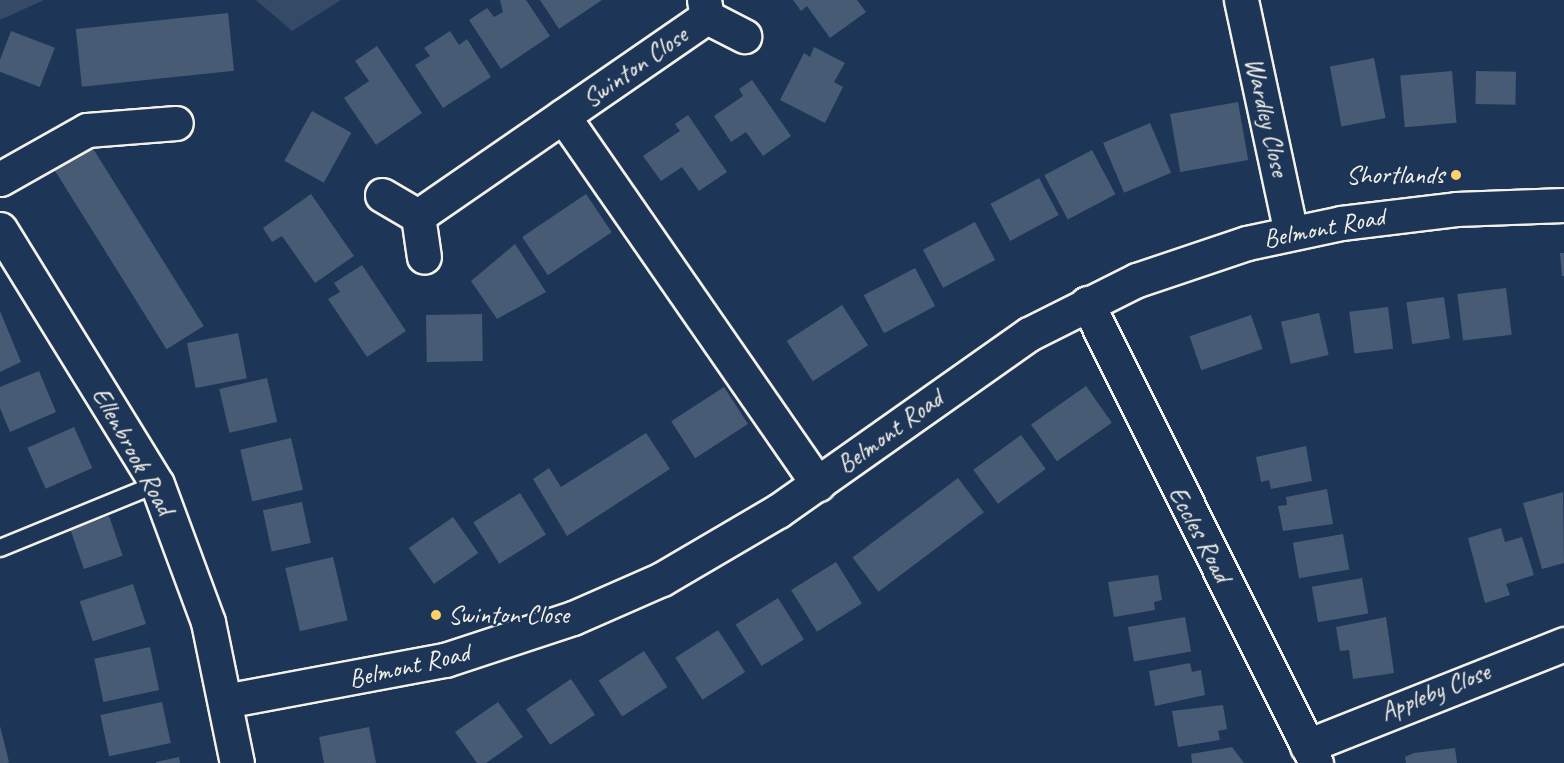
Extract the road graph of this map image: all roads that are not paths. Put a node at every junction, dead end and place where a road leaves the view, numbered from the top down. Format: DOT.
graph roads {
  1 [pos="1240,0"];
  2 [pos="706,9"];
  3 [pos="744,36"];
  4 [pos="564,116"];
  5 [pos="176,123"];
  6 [pos="0,179"];
  7 [pos="382,195"];
  8 [pos="1564,206"];
  9 [pos="418,216"];
  10 [pos="0,229"];
  11 [pos="1291,233"];
  12 [pos="424,257"];
  13 [pos="1087,303"];
  14 [pos="157,484"];
  15 [pos="818,484"];
  16 [pos="0,548"];
  17 [pos="1564,644"];
  18 [pos="225,701"];
  19 [pos="1312,754"];
  20 [pos="237,763"];
  1 -- 11 [label="street, Wardley Close"];
  2 -- 3 [label="street, Swinton Close"];
  2 -- 4 [label="street, Swinton Close"];
  4 -- 9 [label="street, Swinton Close"];
  4 -- 15 [label="street, Swinton Close"];
  5 -- 6 [label="street"];
  7 -- 9 [label="street"];
  8 -- 11 [label="street, Belmont Road"];
  9 -- 12 [label="street"];
  10 -- 14 [label="street, Ellenbrook Road"];
  11 -- 13 [label="street, Belmont Road"];
  13 -- 15 [label="street, Belmont Road"];
  13 -- 19 [label="street, Eccles Road"];
  14 -- 16 [label="lane"];
  14 -- 18 [label="street, Ellenbrook Road"];
  15 -- 18 [label="street, Belmont Road"];
  17 -- 19 [label="street, Appleby Close"];
  18 -- 20 [label="street, Ellenbrook Road"];
}
